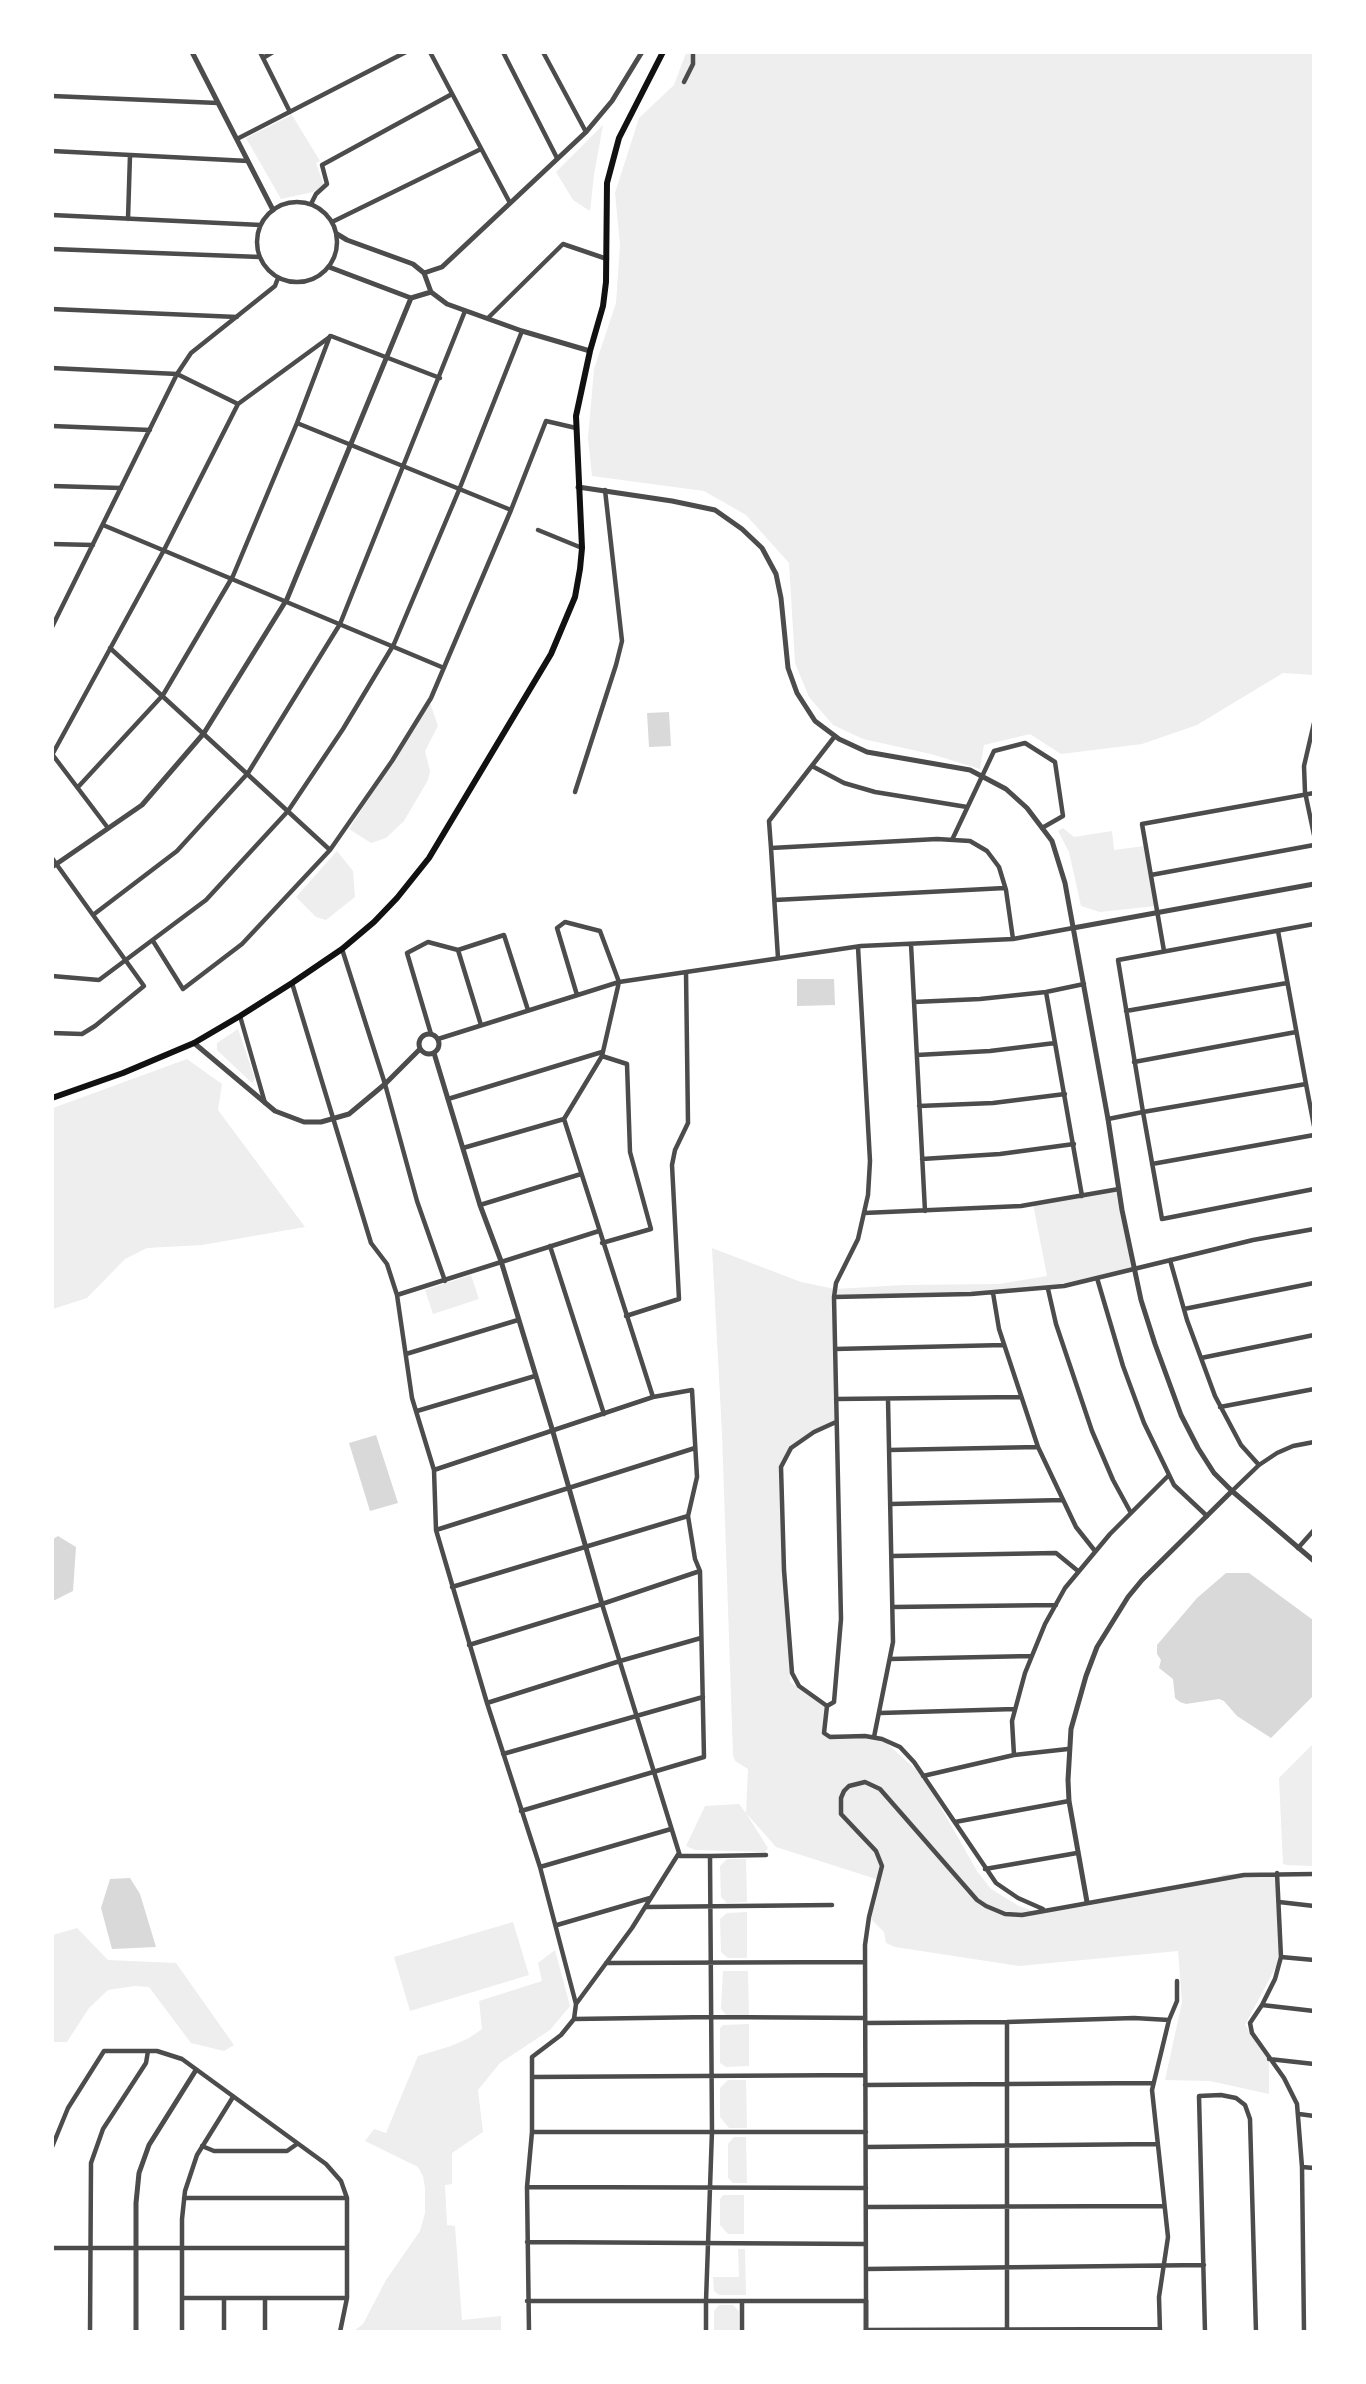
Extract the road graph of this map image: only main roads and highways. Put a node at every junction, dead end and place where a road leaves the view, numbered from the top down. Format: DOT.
graph roads {
  1 [pos="663,52"];
  2 [pos="52,1098"];
  1 -- 2 [label="main road"];
}
